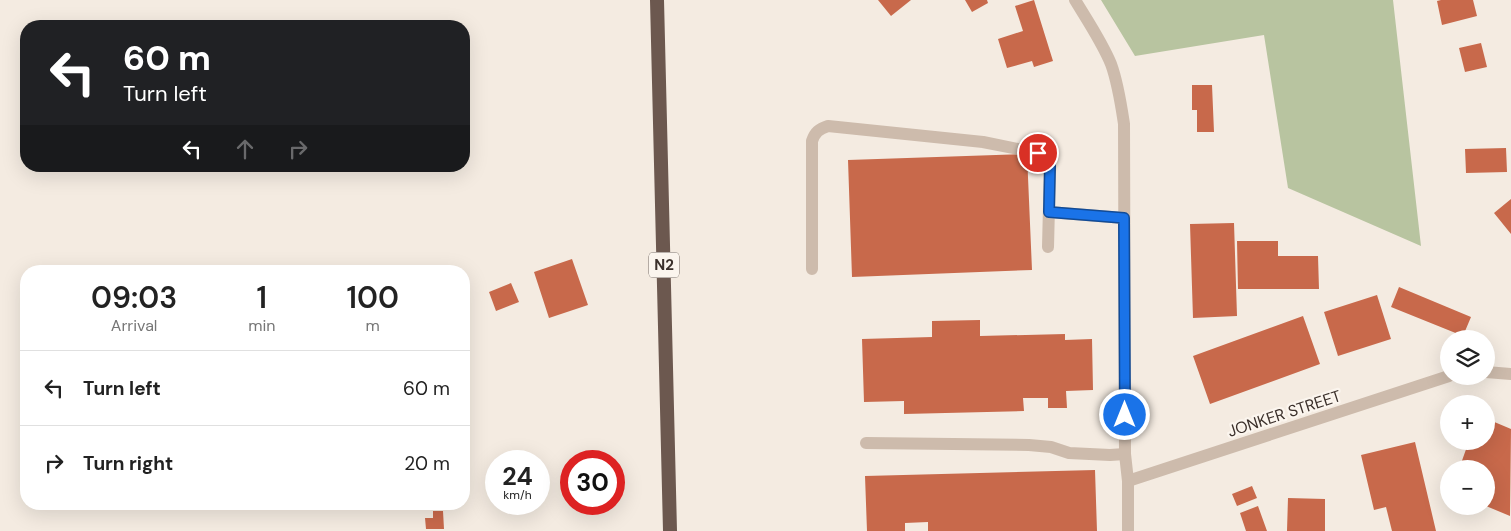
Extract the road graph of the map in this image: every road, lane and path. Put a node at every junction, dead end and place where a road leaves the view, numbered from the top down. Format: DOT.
graph roads {
  1 [pos="657,0"];
  2 [pos="1075,0"];
  3 [pos="1049,212"];
  4 [pos="1124,218"];
  5 [pos="1048,247"];
  6 [pos="812,269"];
  7 [pos="1495,373"];
  8 [pos="1511,374"];
  9 [pos="1440,379"];
  10 [pos="866,443"];
  11 [pos="1125,454"];
  12 [pos="1128,481"];
  13 [pos="670,531"];
  14 [pos="1128,531"];
  1 -- 13 [label="highway, N2"];
  2 -- 4 [label="street"];
  3 -- 4 [label="street"];
  3 -- 5 [label="street"];
  3 -- 6 [label="street"];
  4 -- 11 [label="street"];
  7 -- 8 [label="street"];
  9 -- 12 [label="street, JONKER STREET"];
  10 -- 11 [label="street"];
  11 -- 12 [label="street"];
  12 -- 14 [label="street"];
}
